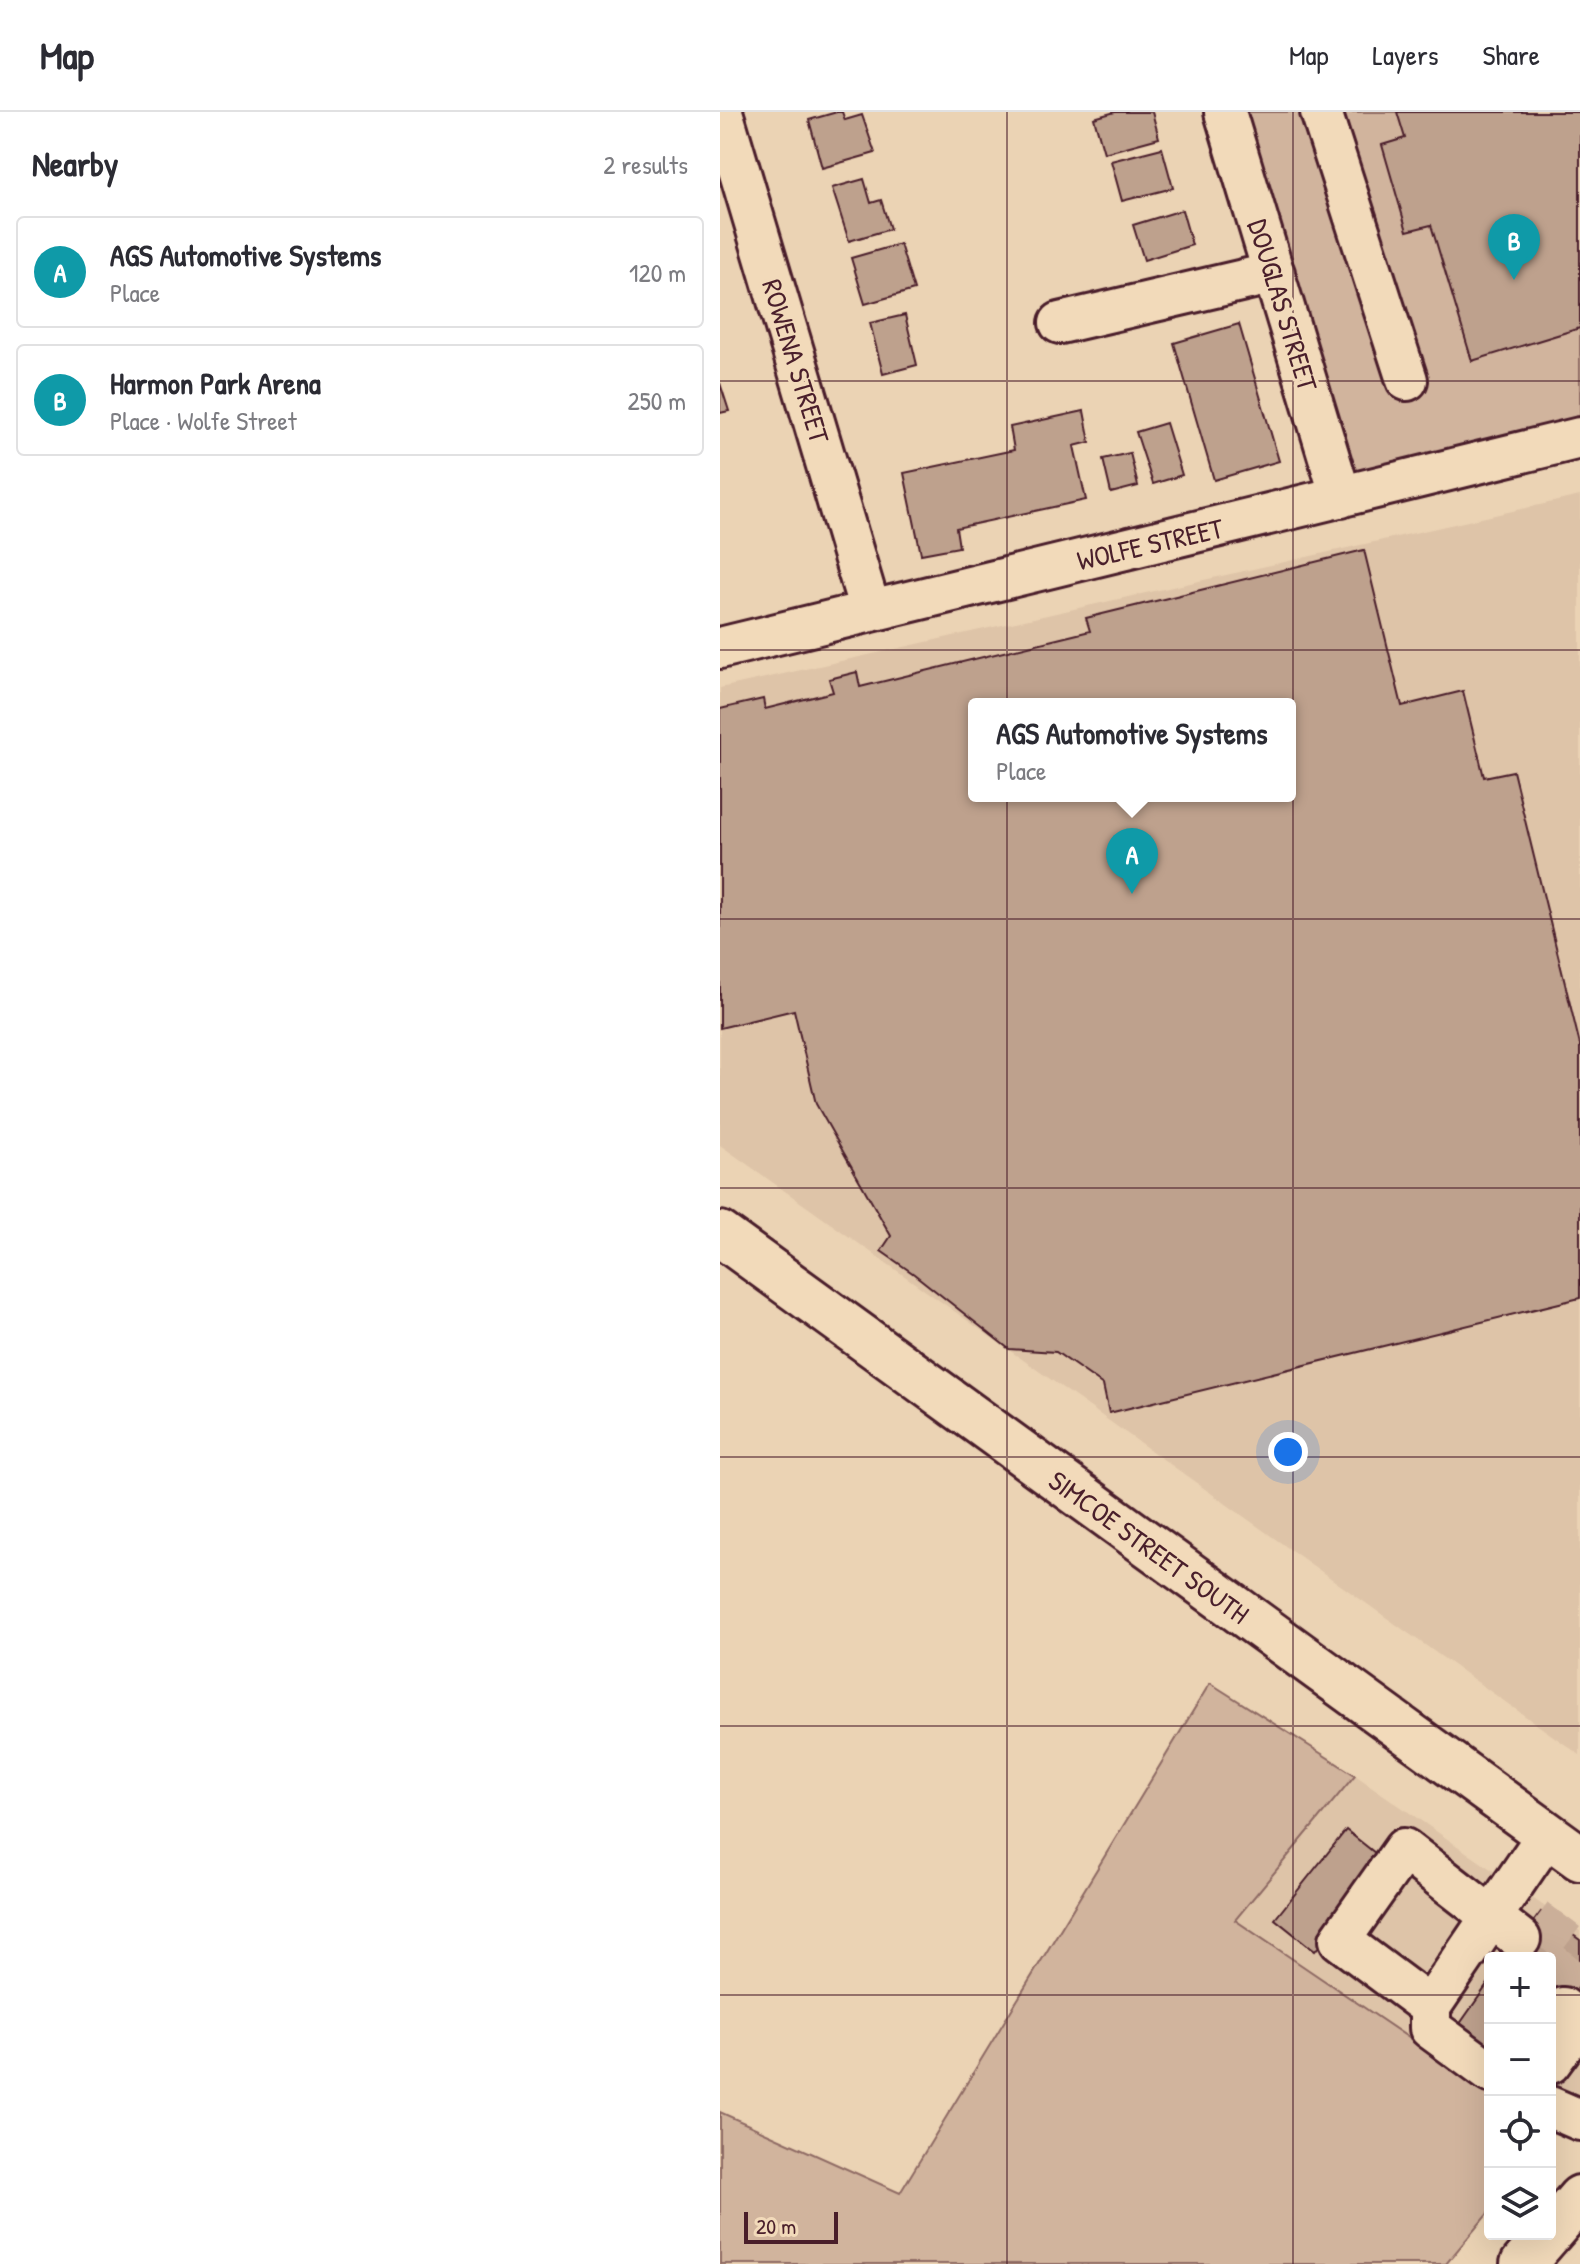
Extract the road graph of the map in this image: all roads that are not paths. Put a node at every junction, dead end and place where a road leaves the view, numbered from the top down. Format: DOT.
graph roads {
  1 [pos="722,112"];
  2 [pos="1225,112"];
  3 [pos="1321,112"];
  4 [pos="1274,273"];
  5 [pos="1060,323"];
  6 [pos="1407,380"];
  7 [pos="1580,438"];
  8 [pos="1341,497"];
  9 [pos="870,610"];
  10 [pos="720,648"];
  11 [pos="720,1234"];
  12 [pos="1564,1846"];
  13 [pos="1503,1928"];
  14 [pos="1576,2005"];
  15 [pos="1430,2007"];
  16 [pos="1556,2050"];
  17 [pos="1484,2068"];
  18 [pos="1556,2110"];
  19 [pos="1580,2120"];
  20 [pos="1580,2198"];
  21 [pos="1543,2249"];
  1 -- 9 [label="street, ROWENA STREET"];
  2 -- 4 [label="street, DOUGLAS STREET"];
  3 -- 6 [label="street"];
  4 -- 5 [label="street"];
  4 -- 8 [label="street, DOUGLAS STREET"];
  7 -- 8 [label="street, WOLFE STREET"];
  8 -- 9 [label="street, WOLFE STREET"];
  9 -- 10 [label="street, WOLFE STREET"];
  11 -- 12 [label="main road, SIMCOE STREET SOUTH"];
  12 -- 13 [label="street"];
  13 -- 15 [label="street"];
  13 -- 15 [label="street"];
  14 -- 16 [label="street"];
  15 -- 17 [label="street"];
  18 -- 19 [label="street"];
  20 -- 21 [label="main road"];
}
